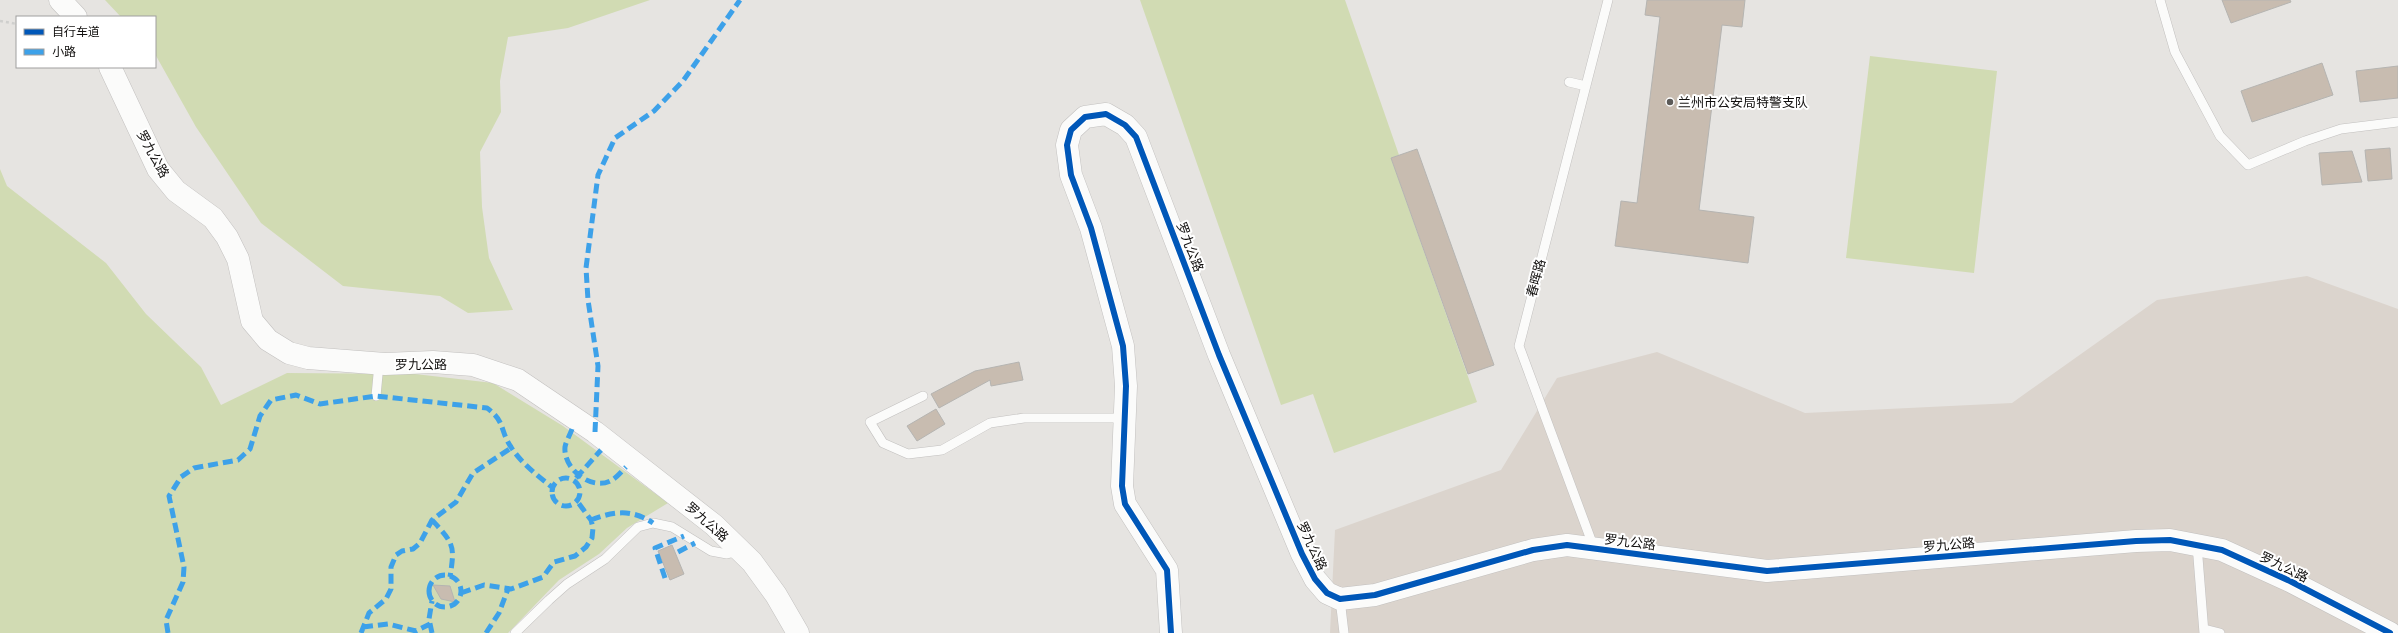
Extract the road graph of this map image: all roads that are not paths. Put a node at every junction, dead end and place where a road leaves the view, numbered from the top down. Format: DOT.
graph roads {
  1 [pos="60,0"];
  2 [pos="1608,0"];
  3 [pos="2160,0"];
  4 [pos="75,16"];
  5 [pos="110,68"];
  6 [pos="1569,82"];
  7 [pos="1586,86"];
  8 [pos="2398,122"];
  9 [pos="379,364"];
  10 [pos="376,396"];
  11 [pos="923,396"];
  12 [pos="1126,418"];
  13 [pos="2196,544"];
  14 [pos="1595,549"];
  15 [pos="741,551"];
  16 [pos="1340,599"];
  17 [pos="2204,631"];
  18 [pos="515,633"];
  19 [pos="798,633"];
  20 [pos="1171,633"];
  21 [pos="1344,633"];
  22 [pos="2220,633"];
  23 [pos="2390,633"];
  1 -- 4 [label="street"];
  2 -- 7 [label="lane, 春晖路"];
  3 -- 8 [label="lane"];
  5 -- 9 [label="street, 罗九公路"];
  6 -- 7 [label="lane"];
  7 -- 14 [label="lane, 春晖路"];
  9 -- 10 [label="lane"];
  9 -- 15 [label="street, 罗九公路"];
  11 -- 12 [label="lane"];
  12 -- 16 [label="street, 罗九公路"];
  12 -- 20 [label="street, 罗九公路"];
  13 -- 14 [label="street, 罗九公路"];
  13 -- 17 [label="lane"];
  13 -- 23 [label="street, 罗九公路"];
  14 -- 16 [label="street, 罗九公路"];
  15 -- 18 [label="lane"];
  15 -- 19 [label="street, 罗九公路"];
  16 -- 21 [label="lane"];
  17 -- 22 [label="lane"];
}
